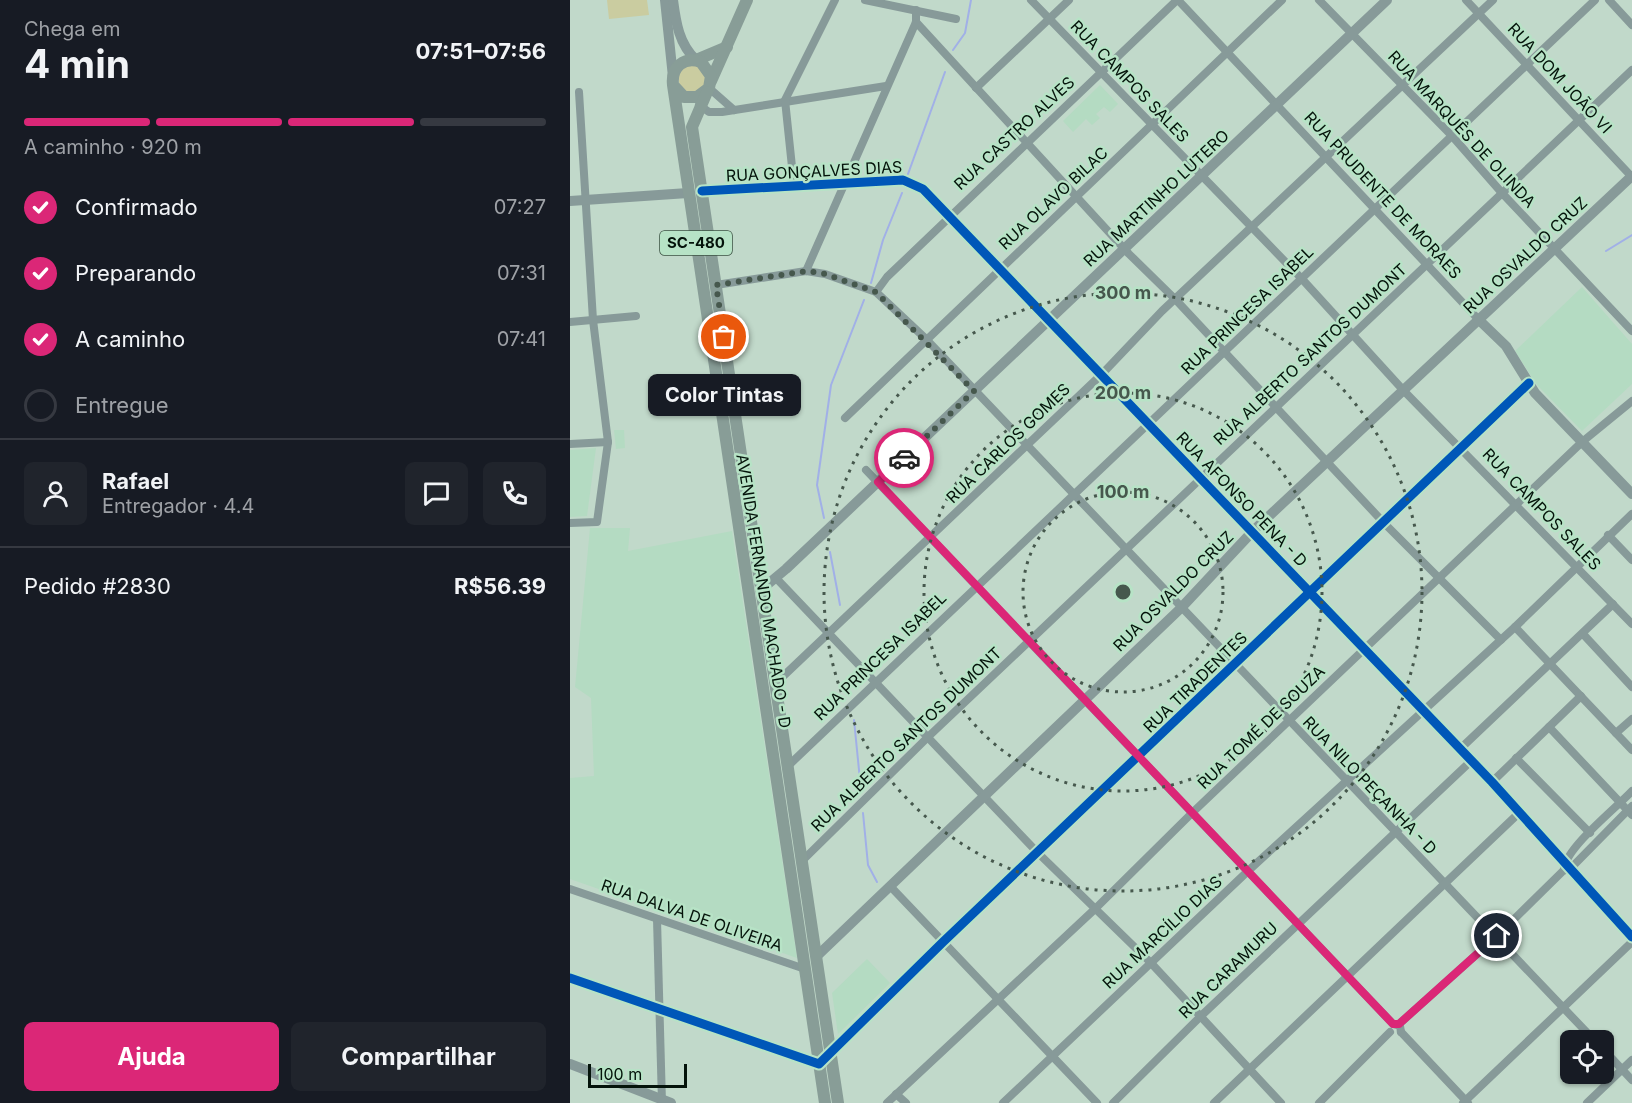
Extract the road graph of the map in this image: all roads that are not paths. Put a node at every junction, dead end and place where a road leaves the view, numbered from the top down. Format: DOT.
graph roads {
  1 [pos="665,0"];
  2 [pos="673,0"];
  3 [pos="747,0"];
  4 [pos="835,0"];
  5 [pos="865,0"];
  6 [pos="1031,0"];
  7 [pos="1069,0"];
  8 [pos="1178,0"];
  9 [pos="1282,0"];
  10 [pos="1319,0"];
  11 [pos="1387,0"];
  12 [pos="1466,0"];
  13 [pos="1493,0"];
  14 [pos="1595,0"];
  15 [pos="1609,0"];
  16 [pos="916,10"];
  17 [pos="1479,14"];
  18 [pos="956,19"];
  19 [pos="1049,19"];
  20 [pos="916,22"];
  21 [pos="1632,25"];
  22 [pos="1351,34"];
  23 [pos="727,47"];
  24 [pos="1228,51"];
  25 [pos="696,60"];
  26 [pos="1527,64"];
  27 [pos="1632,70"];
  28 [pos="1101,72"];
  29 [pos="673,81"];
  30 [pos="710,85"];
  31 [pos="1403,85"];
  32 [pos="886,86"];
  33 [pos="976,88"];
  34 [pos="579,93"];
  35 [pos="690,98"];
  36 [pos="785,100"];
  37 [pos="1277,104"];
  38 [pos="701,106"];
  39 [pos="734,110"];
  40 [pos="1579,119"];
  41 [pos="1151,125"];
  42 [pos="1453,137"];
  43 [pos="1026,142"];
  44 [pos="1326,157"];
  45 [pos="1201,176"];
  46 [pos="1632,176"];
  47 [pos="844,183"];
  48 [pos="794,186"];
  49 [pos="702,191"];
  50 [pos="688,193"];
  51 [pos="1502,193"];
  52 [pos="1077,196"];
  53 [pos="586,200"];
  54 [pos="570,201"];
  55 [pos="1376,208"];
  56 [pos="950,215"];
  57 [pos="1252,226"];
  58 [pos="1124,249"];
  59 [pos="1554,249"];
  60 [pos="1428,264"];
  61 [pos="1000,268"];
  62 [pos="807,271"];
  63 [pos="1302,279"];
  64 [pos="716,285"];
  65 [pos="702,287"];
  66 [pos="876,292"];
  67 [pos="1176,300"];
  68 [pos="636,316"];
  69 [pos="1050,319"];
  70 [pos="593,320"];
  71 [pos="1479,320"];
  72 [pos="570,322"];
  73 [pos="1632,331"];
  74 [pos="1352,334"];
  75 [pos="926,339"];
  76 [pos="1226,352"];
  77 [pos="1102,374"];
  78 [pos="1528,383"];
  79 [pos="974,391"];
  80 [pos="1404,391"];
  81 [pos="1632,401"];
  82 [pos="1275,407"];
  83 [pos="846,418"];
  84 [pos="1148,423"];
  85 [pos="608,442"];
  86 [pos="1582,442"];
  87 [pos="570,444"];
  88 [pos="1026,446"];
  89 [pos="1462,448"];
  90 [pos="1327,462"];
  91 [pos="866,470"];
  92 [pos="1201,478"];
  93 [pos="878,482"];
  94 [pos="747,491"];
  95 [pos="732,492"];
  96 [pos="1072,494"];
  97 [pos="1632,494"];
  98 [pos="1516,504"];
  99 [pos="1632,514"];
  100 [pos="1384,523"];
  101 [pos="570,524"];
  102 [pos="1253,531"];
  103 [pos="1608,535"];
  104 [pos="930,537"];
  105 [pos="1126,550"];
  106 [pos="1632,560"];
  107 [pos="1577,566"];
  108 [pos="1440,577"];
  109 [pos="776,578"];
  110 [pos="976,585"];
  111 [pos="762,589"];
  112 [pos="748,592"];
  113 [pos="1311,592"];
  114 [pos="1613,604"];
  115 [pos="1180,608"];
  116 [pos="1632,624"];
  117 [pos="1515,627"];
  118 [pos="829,633"];
  119 [pos="1583,634"];
  120 [pos="1500,640"];
  121 [pos="1029,641"];
  122 [pos="1364,649"];
  123 [pos="1551,663"];
  124 [pos="1235,665"];
  125 [pos="874,682"];
  126 [pos="776,683"];
  127 [pos="1632,687"];
  128 [pos="1581,696"];
  129 [pos="1085,699"];
  130 [pos="765,705"];
  131 [pos="1423,710"];
  132 [pos="1632,718"];
  133 [pos="1288,721"];
  134 [pos="1549,727"];
  135 [pos="783,730"];
  136 [pos="1616,734"];
  137 [pos="928,737"];
  138 [pos="1460,749"];
  139 [pos="1632,750"];
  140 [pos="1138,756"];
  141 [pos="1516,758"];
  142 [pos="1471,761"];
  143 [pos="789,765"];
  144 [pos="1346,781"];
  145 [pos="1492,782"];
  146 [pos="1632,791"];
  147 [pos="984,796"];
  148 [pos="1621,803"];
  149 [pos="1631,811"];
  150 [pos="1520,812"];
  151 [pos="1192,813"];
  152 [pos="1395,833"];
  153 [pos="1590,833"];
  154 [pos="1037,852"];
  155 [pos="803,860"];
  156 [pos="1566,867"];
  157 [pos="1248,872"];
  158 [pos="1444,884"];
  159 [pos="890,886"];
  160 [pos="570,890"];
  161 [pos="1096,908"];
  162 [pos="657,919"];
  163 [pos="1298,924"];
  164 [pos="1497,936"];
  165 [pos="1632,937"];
  166 [pos="943,942"];
  167 [pos="1632,942"];
  168 [pos="817,956"];
  169 [pos="1151,963"];
  170 [pos="805,969"];
  171 [pos="1348,976"];
  172 [pos="570,978"];
  173 [pos="996,999"];
  174 [pos="1564,1008"];
  175 [pos="659,1009"];
  176 [pos="1201,1016"];
  177 [pos="1396,1028"];
  178 [pos="1585,1030"];
  179 [pos="831,1052"];
  180 [pos="1051,1056"];
  181 [pos="1632,1060"];
  182 [pos="1614,1061"];
  183 [pos="570,1064"];
  184 [pos="819,1064"];
  185 [pos="1249,1070"];
  186 [pos="1622,1070"];
  187 [pos="1632,1080"];
  188 [pos="896,1094"];
  189 [pos="665,1102"];
  190 [pos="1465,1102"];
  191 [pos="825,1103"];
  192 [pos="838,1103"];
  193 [pos="887,1103"];
  194 [pos="906,1103"];
  195 [pos="1003,1103"];
  196 [pos="1096,1103"];
  197 [pos="1113,1103"];
  198 [pos="1214,1103"];
  199 [pos="1281,1103"];
  200 [pos="1319,1103"];
  201 [pos="1587,1103"];
  1 -- 29 [label="street, AVENIDA FERNANDO MACHADO - D"];
  2 -- 25 [label="street"];
  3 -- 23 [label="main road, AVENIDA FERNANDO MACHADO - D"];
  4 -- 36 [label="street"];
  5 -- 16 [label="street"];
  6 -- 19 [label="street, RUA CAMPOS SALES"];
  7 -- 19 [label="street"];
  8 -- 24 [label="street, RUA PRUDENTE DE MORAES"];
  8 -- 28 [label="street, RUA CASTRO ALVES"];
  9 -- 24 [label="street, RUA OLAVO BILAC"];
  10 -- 22 [label="street, RUA MARQUÊS DE OLINDA"];
  11 -- 22 [label="street, RUA MARTINHO LUTERO"];
  12 -- 17 [label="street, RUA DOM JOÃO VI"];
  13 -- 17 [label="street, RUA CARLOS GOMES"];
  14 -- 26 [label="street, RUA PRINCESA ISABEL"];
  15 -- 21 [label="street"];
  16 -- 18 [label="street"];
  16 -- 20 [label="street"];
  17 -- 26 [label="street, RUA DOM JOÃO VI"];
  17 -- 31 [label="street, RUA CARLOS GOMES"];
  19 -- 28 [label="street, RUA CAMPOS SALES"];
  19 -- 33 [label="street"];
  20 -- 32 [label="street"];
  20 -- 33 [label="street"];
  22 -- 31 [label="street, RUA MARQUÊS DE OLINDA"];
  22 -- 37 [label="street, RUA MARTINHO LUTERO"];
  23 -- 25 [label="main road"];
  23 -- 30 [label="main road, AVENIDA FERNANDO MACHADO - D"];
  24 -- 37 [label="street, RUA PRUDENTE DE MORAES"];
  24 -- 41 [label="street, RUA OLAVO BILAC"];
  25 -- 29 [label="main road"];
  25 -- 30 [label="main road"];
  26 -- 40 [label="street, RUA DOM JOÃO VI"];
  26 -- 42 [label="street, RUA PRINCESA ISABEL"];
  27 -- 40 [label="street, RUA ALBERTO SANTOS DUMONT"];
  28 -- 41 [label="street, RUA CAMPOS SALES"];
  28 -- 43 [label="street, RUA CASTRO ALVES"];
  29 -- 35 [label="main road"];
  29 -- 50 [label="main road, AVENIDA FERNANDO MACHADO - D / SC-480"];
  30 -- 35 [label="main road"];
  30 -- 38 [label="main road, AVENIDA FERNANDO MACHADO - D"];
  30 -- 39 [label="street"];
  31 -- 42 [label="street, RUA MARQUÊS DE OLINDA"];
  31 -- 44 [label="street, RUA CARLOS GOMES"];
  32 -- 36 [label="street"];
  32 -- 47 [label="street"];
  33 -- 43 [label="street"];
  34 -- 53 [label="street"];
  35 -- 38 [label="street"];
  36 -- 39 [label="street"];
  36 -- 48 [label="street"];
  37 -- 44 [label="street, RUA PRUDENTE DE MORAES"];
  37 -- 45 [label="street, RUA MARTINHO LUTERO"];
  38 -- 39 [label="street"];
  38 -- 49 [label="main road, AVENIDA FERNANDO MACHADO - D"];
  40 -- 46 [label="street, RUA DOM JOÃO VI"];
  40 -- 51 [label="street, RUA ALBERTO SANTOS DUMONT"];
  41 -- 45 [label="street, RUA CAMPOS SALES"];
  41 -- 52 [label="street, RUA OLAVO BILAC"];
  42 -- 51 [label="street, RUA MARQUÊS DE OLINDA"];
  42 -- 55 [label="street, RUA PRINCESA ISABEL"];
  43 -- 52 [label="street"];
  43 -- 56 [label="street, RUA CASTRO ALVES"];
  44 -- 55 [label="street, RUA PRUDENTE DE MORAES"];
  44 -- 57 [label="street, RUA CARLOS GOMES"];
  45 -- 57 [label="street, RUA CAMPOS SALES"];
  45 -- 58 [label="street, RUA MARTINHO LUTERO"];
  46 -- 59 [label="street, RUA OSVALDO CRUZ"];
  47 -- 48 [label="street, RUA GONÇALVES DIAS"];
  47 -- 56 [label="street, RUA GONÇALVES DIAS"];
  47 -- 62 [label="street"];
  48 -- 49 [label="street, RUA GONÇALVES DIAS"];
  49 -- 64 [label="main road, AVENIDA FERNANDO MACHADO - D"];
  50 -- 53 [label="street"];
  50 -- 65 [label="main road, AVENIDA FERNANDO MACHADO - D / SC-480"];
  51 -- 59 [label="street, RUA MARQUÊS DE OLINDA"];
  51 -- 60 [label="street, RUA ALBERTO SANTOS DUMONT"];
  52 -- 58 [label="street"];
  52 -- 61 [label="street, RUA OLAVO BILAC"];
  53 -- 54 [label="street"];
  53 -- 70 [label="street"];
  55 -- 60 [label="street, RUA PRUDENTE DE MORAES"];
  55 -- 63 [label="street, RUA PRINCESA ISABEL"];
  56 -- 61 [label="street, RUA AFONSO PENA - D"];
  56 -- 66 [label="street, RUA CASTRO ALVES"];
  57 -- 63 [label="street, RUA CAMPOS SALES"];
  57 -- 67 [label="street, RUA CARLOS GOMES"];
  58 -- 67 [label="street"];
  58 -- 69 [label="street, RUA MARTINHO LUTERO"];
  59 -- 71 [label="street, RUA OSVALDO CRUZ"];
  59 -- 73 [label="street, RUA MARQUÊS DE OLINDA"];
  60 -- 71 [label="street, RUA PRUDENTE DE MORAES"];
  60 -- 74 [label="street, RUA ALBERTO SANTOS DUMONT"];
  61 -- 69 [label="street, RUA AFONSO PENA - D"];
  61 -- 75 [label="street, RUA OLAVO BILAC"];
  62 -- 64 [label="street"];
  62 -- 66 [label="street"];
  63 -- 74 [label="street, RUA CAMPOS SALES"];
  63 -- 76 [label="street, RUA PRINCESA ISABEL"];
  64 -- 65 [label="main road"];
  64 -- 94 [label="main road, AVENIDA FERNANDO MACHADO - D"];
  65 -- 95 [label="main road, AVENIDA FERNANDO MACHADO - D / SC-480"];
  66 -- 75 [label="street, RUA NILO PEÇANHA - D"];
  67 -- 76 [label="street"];
  67 -- 77 [label="street, RUA CARLOS GOMES"];
  68 -- 70 [label="street"];
  69 -- 77 [label="street, RUA AFONSO PENA - D"];
  69 -- 79 [label="street, RUA MARTINHO LUTERO"];
  70 -- 72 [label="street"];
  70 -- 85 [label="street"];
  71 -- 78 [label="street, RUA PRUDENTE DE MORAES"];
  71 -- 80 [label="street, RUA OSVALDO CRUZ"];
  74 -- 80 [label="street, RUA CAMPOS SALES"];
  74 -- 82 [label="street, RUA ALBERTO SANTOS DUMONT"];
  75 -- 79 [label="street, RUA NILO PEÇANHA - D"];
  75 -- 83 [label="street, RUA OLAVO BILAC"];
  76 -- 82 [label="street"];
  76 -- 84 [label="street, RUA PRINCESA ISABEL"];
  77 -- 84 [label="street, RUA AFONSO PENA - D"];
  77 -- 88 [label="street, RUA CARLOS GOMES"];
  78 -- 86 [label="street, RUA PRUDENTE DE MORAES"];
  78 -- 89 [label="street, RUA TIRADENTES"];
  79 -- 88 [label="street, RUA NILO PEÇANHA - D"];
  79 -- 93 [label="street, RUA MARTINHO LUTERO"];
  80 -- 89 [label="street, RUA CAMPOS SALES"];
  80 -- 90 [label="street, RUA OSVALDO CRUZ"];
  81 -- 86 [label="street, RUA TOMÉ DE SOUZA"];
  82 -- 90 [label="street"];
  82 -- 92 [label="street, RUA ALBERTO SANTOS DUMONT"];
  84 -- 92 [label="street, RUA AFONSO PENA - D"];
  84 -- 96 [label="street, RUA PRINCESA ISABEL"];
  85 -- 87 [label="street"];
  85 -- 101 [label="street"];
  86 -- 97 [label="street, RUA PRUDENTE DE MORAES"];
  86 -- 98 [label="street, RUA TOMÉ DE SOUZA"];
  88 -- 96 [label="street, RUA NILO PEÇANHA - D"];
  88 -- 104 [label="street, RUA CARLOS GOMES"];
  89 -- 98 [label="street, RUA CAMPOS SALES"];
  89 -- 100 [label="street, RUA TIRADENTES"];
  90 -- 100 [label="street"];
  90 -- 102 [label="street, RUA OSVALDO CRUZ"];
  91 -- 93 [label="street"];
  92 -- 102 [label="street, RUA AFONSO PENA - D"];
  92 -- 105 [label="street, RUA ALBERTO SANTOS DUMONT"];
  93 -- 104 [label="street"];
  93 -- 109 [label="street, RUA MARTINHO LUTERO"];
  94 -- 95 [label="main road"];
  94 -- 111 [label="main road, AVENIDA FERNANDO MACHADO - D"];
  95 -- 112 [label="main road, AVENIDA FERNANDO MACHADO - D"];
  96 -- 105 [label="street, RUA NILO PEÇANHA - D"];
  96 -- 110 [label="street, RUA PRINCESA ISABEL"];
  98 -- 107 [label="street, RUA CAMPOS SALES"];
  98 -- 108 [label="street, RUA TOMÉ DE SOUZA"];
  99 -- 103 [label="street, RUA MARCÍLIO DIAS"];
  100 -- 108 [label="street"];
  100 -- 113 [label="street, RUA TIRADENTES"];
  102 -- 113 [label="street, RUA AFONSO PENA - D"];
  102 -- 115 [label="street, RUA OSVALDO CRUZ"];
  103 -- 106 [label="street"];
  103 -- 107 [label="street, RUA MARCÍLIO DIAS"];
  104 -- 110 [label="street"];
  104 -- 118 [label="street, RUA CARLOS GOMES"];
  105 -- 115 [label="street, RUA NILO PEÇANHA - D"];
  105 -- 121 [label="street, RUA ALBERTO SANTOS DUMONT"];
  107 -- 114 [label="street, RUA CAMPOS SALES"];
  107 -- 117 [label="street, RUA MARCÍLIO DIAS"];
  108 -- 120 [label="street"];
  108 -- 122 [label="street, RUA TOMÉ DE SOUZA"];
  109 -- 111 [label="street, RUA MARTINHO LUTERO"];
  109 -- 118 [label="street"];
  110 -- 121 [label="street"];
  110 -- 125 [label="street, RUA PRINCESA ISABEL"];
  111 -- 112 [label="main road"];
  111 -- 126 [label="main road, AVENIDA FERNANDO MACHADO - D"];
  112 -- 130 [label="main road, AVENIDA FERNANDO MACHADO - D"];
  113 -- 122 [label="street, RUA AFONSO PENA - D"];
  113 -- 124 [label="street, RUA TIRADENTES"];
  114 -- 116 [label="street, RUA CAMPOS SALES"];
  114 -- 119 [label="street"];
  115 -- 124 [label="street, RUA NILO PEÇANHA - D"];
  115 -- 129 [label="street, RUA OSVALDO CRUZ"];
  117 -- 120 [label="street, RUA MARCÍLIO DIAS"];
  117 -- 123 [label="street"];
  118 -- 125 [label="street"];
  118 -- 126 [label="street, RUA CARLOS GOMES"];
  119 -- 123 [label="street"];
  119 -- 127 [label="street"];
  120 -- 131 [label="street, RUA MARCÍLIO DIAS"];
  121 -- 129 [label="street"];
  121 -- 137 [label="street, RUA ALBERTO SANTOS DUMONT"];
  122 -- 131 [label="street, RUA AFONSO PENA - D"];
  122 -- 133 [label="street, RUA TOMÉ DE SOUZA"];
  123 -- 128 [label="street"];
  123 -- 138 [label="street"];
  124 -- 133 [label="street, RUA NILO PEÇANHA - D"];
  124 -- 140 [label="street, RUA TIRADENTES"];
  125 -- 137 [label="street"];
  125 -- 143 [label="street, RUA PRINCESA ISABEL"];
  126 -- 135 [label="main road, AVENIDA FERNANDO MACHADO - D"];
  128 -- 134 [label="street"];
  128 -- 136 [label="street"];
  129 -- 140 [label="street"];
  129 -- 147 [label="street, RUA OSVALDO CRUZ"];
  130 -- 135 [label="main road"];
  130 -- 170 [label="main road, AVENIDA FERNANDO MACHADO - D"];
  131 -- 138 [label="street, RUA AFONSO PENA - D"];
  131 -- 144 [label="street, RUA MARCÍLIO DIAS"];
  132 -- 136 [label="street"];
  133 -- 144 [label="street, RUA NILO PEÇANHA - D"];
  133 -- 151 [label="street, RUA TOMÉ DE SOUZA"];
  134 -- 141 [label="street"];
  134 -- 148 [label="street"];
  135 -- 143 [label="main road, AVENIDA FERNANDO MACHADO - D"];
  136 -- 139 [label="street"];
  137 -- 147 [label="street"];
  137 -- 155 [label="street, RUA ALBERTO SANTOS DUMONT"];
  138 -- 142 [label="street, RUA AFONSO PENA - D"];
  140 -- 151 [label="street"];
  140 -- 154 [label="street, RUA TIRADENTES"];
  141 -- 145 [label="street"];
  141 -- 153 [label="street"];
  142 -- 145 [label="street, RUA AFONSO PENA - D"];
  142 -- 152 [label="street, RUA CARAMURU"];
  143 -- 155 [label="main road, AVENIDA FERNANDO MACHADO - D"];
  144 -- 152 [label="street, RUA NILO PEÇANHA - D"];
  144 -- 157 [label="street, RUA MARCÍLIO DIAS"];
  145 -- 150 [label="street, RUA AFONSO PENA - D"];
  146 -- 148 [label="street"];
  147 -- 154 [label="street"];
  147 -- 159 [label="street, RUA OSVALDO CRUZ"];
  148 -- 149 [label="street"];
  148 -- 153 [label="street"];
  149 -- 156 [label="street"];
  150 -- 156 [label="street, RUA AFONSO PENA - D"];
  150 -- 158 [label="street"];
  151 -- 157 [label="street"];
  151 -- 161 [label="street, RUA TOMÉ DE SOUZA"];
  152 -- 158 [label="street, RUA NILO PEÇANHA - D"];
  152 -- 163 [label="street, RUA CARAMURU"];
  153 -- 156 [label="street"];
  154 -- 161 [label="street"];
  154 -- 166 [label="street, RUA TIRADENTES"];
  155 -- 168 [label="main road, AVENIDA FERNANDO MACHADO - D"];
  156 -- 164 [label="street"];
  156 -- 165 [label="street, RUA AFONSO PENA - D"];
  157 -- 163 [label="street"];
  157 -- 169 [label="street, RUA MARCÍLIO DIAS"];
  158 -- 164 [label="street, RUA NILO PEÇANHA - D"];
  158 -- 171 [label="street"];
  159 -- 166 [label="street"];
  159 -- 168 [label="street, RUA OSVALDO CRUZ"];
  160 -- 162 [label="street, RUA DALVA DE OLIVEIRA"];
  161 -- 169 [label="street"];
  161 -- 173 [label="street, RUA TOMÉ DE SOUZA"];
  162 -- 170 [label="street, RUA DALVA DE OLIVEIRA"];
  162 -- 175 [label="street"];
  163 -- 171 [label="street"];
  163 -- 176 [label="street, RUA CARAMURU"];
  164 -- 174 [label="street, RUA NILO PEÇANHA - D"];
  164 -- 177 [label="street"];
  166 -- 173 [label="street"];
  166 -- 179 [label="street, RUA TIRADENTES"];
  167 -- 174 [label="street"];
  168 -- 179 [label="main road, AVENIDA FERNANDO MACHADO - D"];
  169 -- 176 [label="street"];
  169 -- 180 [label="street, RUA MARCÍLIO DIAS"];
  170 -- 184 [label="main road, AVENIDA FERNANDO MACHADO - D"];
  171 -- 177 [label="street"];
  171 -- 185 [label="street"];
  172 -- 175 [label="street"];
  173 -- 180 [label="street"];
  173 -- 188 [label="street, RUA TOMÉ DE SOUZA"];
  174 -- 178 [label="street, RUA NILO PEÇANHA - D"];
  174 -- 190 [label="street"];
  175 -- 184 [label="street"];
  175 -- 189 [label="street"];
  176 -- 185 [label="street"];
  176 -- 197 [label="street, RUA CARAMURU"];
  177 -- 190 [label="street"];
  177 -- 200 [label="street"];
  179 -- 184 [label="street, RUA TIRADENTES"];
  179 -- 192 [label="main road, AVENIDA FERNANDO MACHADO - D"];
  180 -- 195 [label="street, RUA MARCÍLIO DIAS"];
  180 -- 196 [label="street"];
  181 -- 186 [label="street"];
  182 -- 186 [label="street"];
  183 -- 189 [label="street"];
  184 -- 191 [label="main road, AVENIDA FERNANDO MACHADO - D"];
  185 -- 198 [label="street"];
  185 -- 199 [label="street"];
  186 -- 187 [label="street"];
  186 -- 201 [label="street"];
  188 -- 193 [label="street, RUA TOMÉ DE SOUZA"];
  188 -- 194 [label="street"];
}
